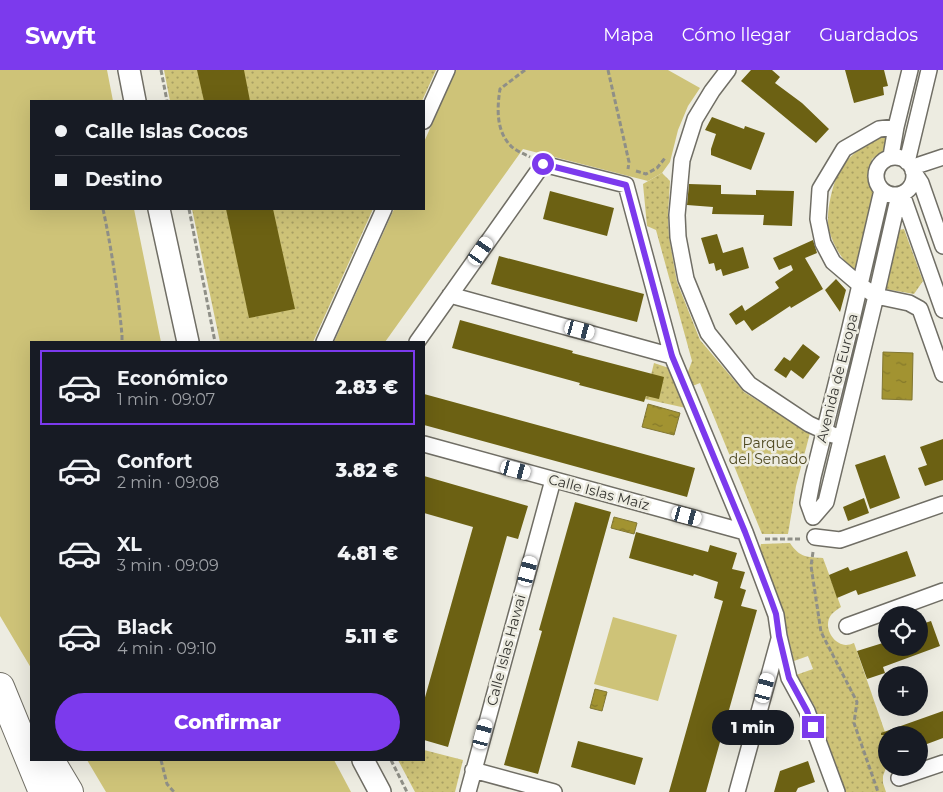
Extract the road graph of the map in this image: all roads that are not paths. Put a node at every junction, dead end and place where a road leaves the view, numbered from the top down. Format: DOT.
graph roads {
  1 [pos="129,70"];
  2 [pos="447,70"];
  3 [pos="728,70"];
  4 [pos="910,70"];
  5 [pos="929,70"];
  6 [pos="135,100"];
  7 [pos="425,119"];
  8 [pos="896,127"];
  9 [pos="891,156"];
  10 [pos="943,157"];
  11 [pos="911,167"];
  12 [pos="882,190"];
  13 [pos="900,194"];
  14 [pos="159,210"];
  15 [pos="384,210"];
  16 [pos="943,246"];
  17 [pos="860,285"];
  18 [pos="450,295"];
  19 [pos="876,296"];
  20 [pos="943,310"];
  21 [pos="188,341"];
  22 [pos="324,341"];
  23 [pos="418,341"];
  24 [pos="672,356"];
  25 [pos="943,374"];
  26 [pos="825,432"];
  27 [pos="841,438"];
  28 [pos="425,444"];
  29 [pos="553,480"];
  30 [pos="943,504"];
  31 [pos="746,536"];
  32 [pos="815,537"];
  33 [pos="943,592"];
  34 [pos="847,626"];
  35 [pos="779,636"];
  36 [pos="0,674"];
  37 [pos="0,687"];
  38 [pos="30,725"];
  39 [pos="30,760"];
  40 [pos="30,761"];
  41 [pos="51,761"];
  42 [pos="364,761"];
  43 [pos="943,763"];
  44 [pos="473,770"];
  45 [pos="899,778"];
  46 [pos="43,792"];
  47 [pos="69,792"];
  48 [pos="380,792"];
  49 [pos="468,792"];
  50 [pos="554,792"];
  51 [pos="738,792"];
  52 [pos="837,792"];
  1 -- 6 [label="street"];
  2 -- 7 [label="street"];
  3 -- 26 [label="street"];
  4 -- 8 [label="street"];
  5 -- 11 [label="street"];
  8 -- 9 [label="street"];
  8 -- 17 [label="street"];
  9 -- 11 [label="street"];
  9 -- 12 [label="street"];
  10 -- 11 [label="street"];
  11 -- 13 [label="street"];
  11 -- 16 [label="street"];
  12 -- 13 [label="street"];
  12 -- 17 [label="street, Avenida de Europa"];
  13 -- 19 [label="street, Avenida de Europa"];
  13 -- 20 [label="street"];
  14 -- 21 [label="street"];
  15 -- 22 [label="street"];
  17 -- 19 [label="street"];
  17 -- 26 [label="street, Avenida de Europa"];
  18 -- 23 [label="street"];
  18 -- 24 [label="street"];
  18 -- 24 [label="street"];
  19 -- 25 [label="street"];
  19 -- 27 [label="street, Avenida de Europa"];
  24 -- 31 [label="street"];
  26 -- 27 [label="street"];
  26 -- 27 [label="street, Avenida de Europa"];
  28 -- 29 [label="street, Calle Islas Maíz"];
  29 -- 31 [label="street, Calle Islas Maíz"];
  29 -- 44 [label="street, Calle Islas Hawai"];
  30 -- 32 [label="street"];
  31 -- 35 [label="street"];
  33 -- 34 [label="street"];
  35 -- 51 [label="street"];
  35 -- 52 [label="street"];
  36 -- 38 [label="highway"];
  37 -- 39 [label="highway"];
  40 -- 46 [label="highway"];
  41 -- 47 [label="highway"];
  42 -- 48 [label="street"];
  43 -- 45 [label="street"];
  44 -- 49 [label="street, Calle Islas Hawai"];
  44 -- 50 [label="street"];
}
